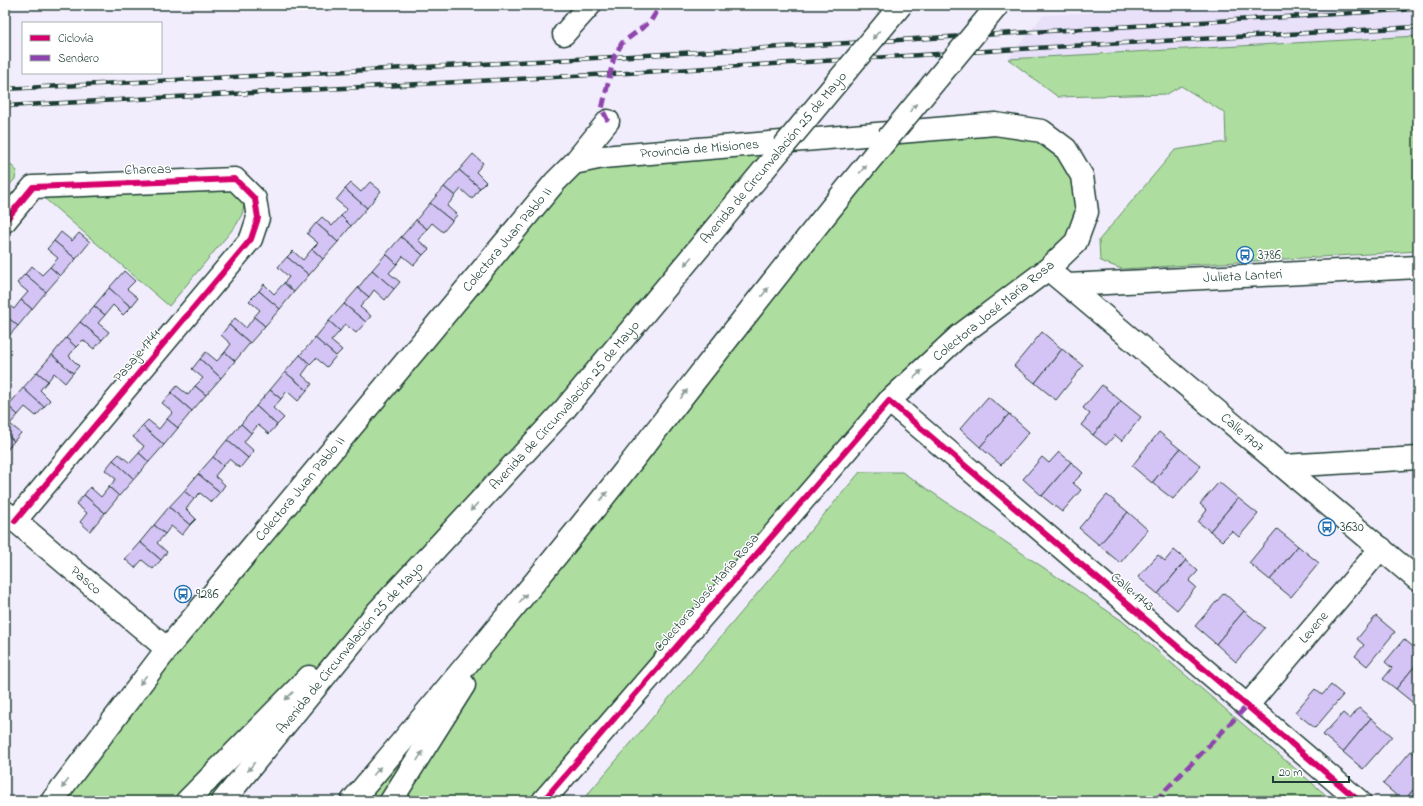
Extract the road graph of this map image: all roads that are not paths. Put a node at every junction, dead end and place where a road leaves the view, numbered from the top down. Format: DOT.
graph roads {
  1 [pos="590,5"];
  2 [pos="901,5"];
  3 [pos="998,5"];
  4 [pos="564,34"];
  5 [pos="608,121"];
  6 [pos="995,124"];
  7 [pos="574,163"];
  8 [pos="255,199"];
  9 [pos="5,221"];
  10 [pos="1418,267"];
  11 [pos="1048,269"];
  12 [pos="1068,285"];
  13 [pos="889,401"];
  14 [pos="1418,458"];
  15 [pos="1283,466"];
  16 [pos="10,516"];
  17 [pos="1381,548"];
  18 [pos="1418,580"];
  19 [pos="378,611"];
  20 [pos="498,628"];
  21 [pos="167,649"];
  22 [pos="1247,706"];
  23 [pos="52,801"];
  24 [pos="186,801"];
  25 [pos="223,801"];
  26 [pos="352,801"];
  27 [pos="391,801"];
  28 [pos="543,801"];
  29 [pos="1359,801"];
  1 -- 4 [label="main road"];
  2 -- 19 [label="main road, Avenida de Circunvalación 25 de Mayo, one-way, bridge"];
  20 -- 3 [label="main road, one-way, bridge"];
  5 -- 7 [label="main road"];
  6 -- 7 [label="main road, Provincia de Misiones"];
  6 -- 11 [label="main road, Colectora José María Rosa"];
  7 -- 21 [label="main road, Colectora Juan Pablo II"];
  8 -- 9 [label="main road, Charcas"];
  8 -- 16 [label="main road, Pasaje 1744"];
  10 -- 12 [label="main road, Julieta Lanteri"];
  11 -- 12 [label="main road, Calle 1707"];
  13 -- 11 [label="main road, Colectora José María Rosa, one-way"];
  12 -- 15 [label="main road, Calle 1707"];
  13 -- 22 [label="main road, Calle 1743"];
  13 -- 28 [label="main road, Colectora José María Rosa"];
  14 -- 15 [label="main road"];
  15 -- 17 [label="main road, Calle 1707"];
  16 -- 21 [label="main road, Pasco"];
  17 -- 18 [label="main road, Calle 1707"];
  17 -- 22 [label="main road, Levene"];
  19 -- 24 [label="main road, one-way"];
  19 -- 25 [label="main road, Avenida de Circunvalación 25 de Mayo, one-way"];
  26 -- 20 [label="main road, one-way"];
  27 -- 20 [label="main road, one-way"];
  21 -- 23 [label="main road, Colectora Juan Pablo II, one-way"];
  22 -- 29 [label="main road, Calle 1743"];
}
